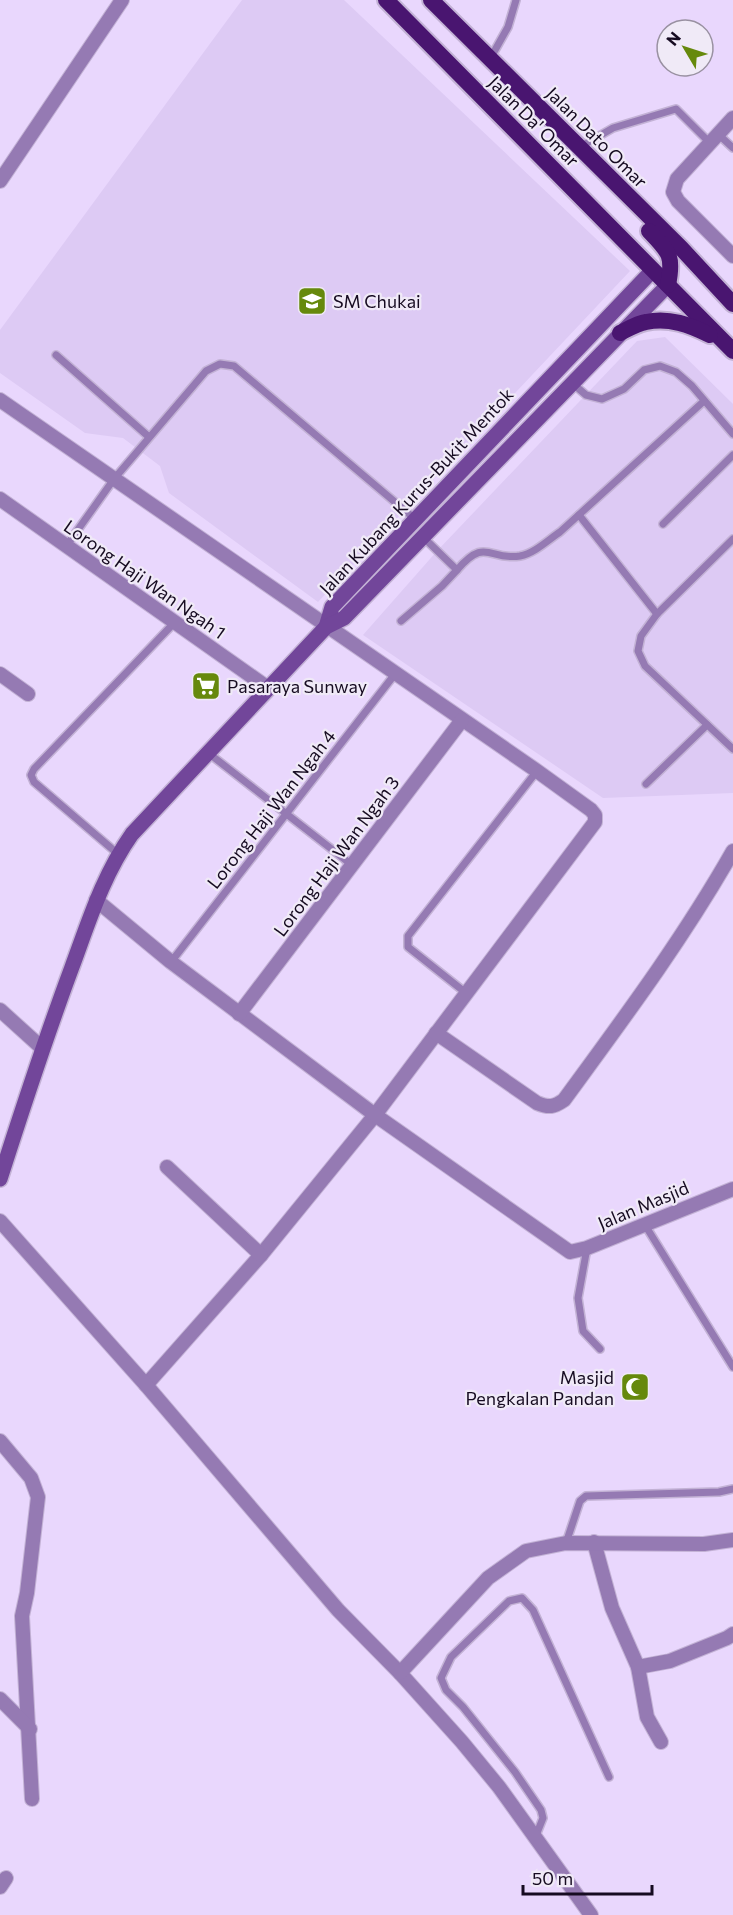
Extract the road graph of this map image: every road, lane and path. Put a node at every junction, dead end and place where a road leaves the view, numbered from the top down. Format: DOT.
graph roads {
  1 [pos="122,0"];
  2 [pos="386,0"];
  3 [pos="430,0"];
  4 [pos="516,0"];
  5 [pos="490,59"];
  6 [pos="545,112"];
  7 [pos="733,118"];
  8 [pos="714,138"];
  9 [pos="580,147"];
  10 [pos="733,148"];
  11 [pos="4,165"];
  12 [pos="0,181"];
  13 [pos="733,256"];
  14 [pos="672,265"];
  15 [pos="653,270"];
  16 [pos="668,285"];
  17 [pos="733,304"];
  18 [pos="733,314"];
  19 [pos="620,333"];
  20 [pos="727,346"];
  21 [pos="56,355"];
  22 [pos="572,383"];
  23 [pos="0,400"];
  24 [pos="704,401"];
  25 [pos="733,434"];
  26 [pos="148,437"];
  27 [pos="733,455"];
  28 [pos="114,479"];
  29 [pos="0,499"];
  30 [pos="579,515"];
  31 [pos="415,519"];
  32 [pos="663,524"];
  33 [pos="423,537"];
  34 [pos="733,539"];
  35 [pos="67,545"];
  36 [pos="457,570"];
  37 [pos="657,614"];
  38 [pos="401,621"];
  39 [pos="175,622"];
  40 [pos="326,627"];
  41 [pos="0,674"];
  42 [pos="395,674"];
  43 [pos="268,688"];
  44 [pos="28,694"];
  45 [pos="462,720"];
  46 [pos="707,725"];
  47 [pos="733,749"];
  48 [pos="207,752"];
  49 [pos="537,771"];
  50 [pos="646,784"];
  51 [pos="286,814"];
  52 [pos="733,851"];
  53 [pos="118,854"];
  54 [pos="352,865"];
  55 [pos="96,900"];
  56 [pos="171,962"];
  57 [pos="466,993"];
  58 [pos="0,1010"];
  59 [pos="239,1014"];
  60 [pos="436,1033"];
  61 [pos="42,1048"];
  62 [pos="375,1115"];
  63 [pos="167,1167"];
  64 [pos="0,1179"];
  65 [pos="733,1189"];
  66 [pos="0,1221"];
  67 [pos="645,1225"];
  68 [pos="587,1248"];
  69 [pos="261,1255"];
  70 [pos="600,1349"];
  71 [pos="733,1367"];
  72 [pos="146,1385"];
  73 [pos="0,1441"];
  74 [pos="733,1489"];
  75 [pos="733,1540"];
  76 [pos="594,1542"];
  77 [pos="566,1543"];
  78 [pos="733,1634"];
  79 [pos="638,1667"];
  80 [pos="400,1673"];
  81 [pos="0,1699"];
  82 [pos="30,1729"];
  83 [pos="661,1742"];
  84 [pos="609,1777"];
  85 [pos="32,1799"];
  86 [pos="535,1838"];
  87 [pos="591,1915"];
  1 -- 11 [label="street"];
  2 -- 15 [label="highway, Jalan Da' Omar"];
  3 -- 5 [label="highway, Jalan Dato Omar"];
  4 -- 5 [label="lane"];
  5 -- 6 [label="highway, Jalan Dato Omar"];
  6 -- 9 [label="highway, Jalan Dato Omar"];
  6 -- 14 [label="highway"];
  7 -- 8 [label="street"];
  8 -- 9 [label="lane"];
  8 -- 10 [label="lane"];
  8 -- 13 [label="street"];
  9 -- 17 [label="highway, Jalan Dato Omar"];
  11 -- 12 [label="street"];
  14 -- 15 [label="highway"];
  14 -- 16 [label="highway"];
  14 -- 18 [label="highway"];
  15 -- 16 [label="highway"];
  15 -- 31 [label="main road, Jalan Kubang Kurus-Bukit Mentok"];
  16 -- 19 [label="main road, Jalan Kubang Kurus-Bukit Mentok"];
  16 -- 20 [label="highway"];
  19 -- 20 [label="highway"];
  19 -- 22 [label="main road, Jalan Kubang Kurus-Bukit Mentok"];
  21 -- 26 [label="lane"];
  22 -- 24 [label="lane"];
  22 -- 33 [label="main road, Jalan Kubang Kurus-Bukit Mentok"];
  23 -- 28 [label="street"];
  24 -- 25 [label="lane"];
  24 -- 30 [label="lane"];
  26 -- 28 [label="lane"];
  26 -- 31 [label="lane"];
  27 -- 32 [label="lane"];
  28 -- 35 [label="lane"];
  28 -- 40 [label="street"];
  29 -- 35 [label="street, Lorong Haji Wan Ngah 1"];
  30 -- 36 [label="lane"];
  30 -- 37 [label="lane"];
  31 -- 40 [label="main road, Jalan Kubang Kurus-Bukit Mentok"];
  33 -- 36 [label="lane"];
  33 -- 40 [label="main road, Jalan Kubang Kurus-Bukit Mentok"];
  34 -- 37 [label="lane"];
  35 -- 39 [label="street, Lorong Haji Wan Ngah 1"];
  36 -- 38 [label="lane"];
  37 -- 46 [label="lane"];
  39 -- 43 [label="street, Lorong Haji Wan Ngah 1"];
  39 -- 53 [label="lane"];
  40 -- 42 [label="street"];
  40 -- 43 [label="main road"];
  41 -- 44 [label="street"];
  42 -- 45 [label="street"];
  42 -- 51 [label="lane, Lorong Haji Wan Ngah 4"];
  43 -- 48 [label="main road"];
  45 -- 49 [label="street"];
  45 -- 54 [label="street, Lorong Haji Wan Ngah 3"];
  46 -- 47 [label="lane"];
  46 -- 50 [label="lane"];
  48 -- 51 [label="lane"];
  48 -- 53 [label="main road"];
  49 -- 57 [label="street"];
  49 -- 57 [label="lane"];
  51 -- 54 [label="lane"];
  51 -- 56 [label="lane, Lorong Haji Wan Ngah 4"];
  52 -- 60 [label="street"];
  53 -- 55 [label="main road"];
  54 -- 59 [label="street, Lorong Haji Wan Ngah 3"];
  55 -- 56 [label="street"];
  55 -- 61 [label="main road"];
  56 -- 59 [label="street"];
  57 -- 60 [label="street"];
  58 -- 61 [label="street"];
  59 -- 62 [label="street"];
  60 -- 62 [label="street"];
  61 -- 64 [label="main road"];
  62 -- 68 [label="street, Jalan Masjid"];
  62 -- 69 [label="street"];
  63 -- 69 [label="street"];
  65 -- 67 [label="street, Jalan Masjid"];
  66 -- 72 [label="street"];
  67 -- 68 [label="street, Jalan Masjid"];
  67 -- 71 [label="lane"];
  68 -- 70 [label="lane"];
  69 -- 72 [label="street"];
  72 -- 80 [label="street"];
  73 -- 82 [label="street"];
  74 -- 77 [label="lane"];
  75 -- 76 [label="street"];
  76 -- 77 [label="street"];
  76 -- 79 [label="street"];
  77 -- 80 [label="street"];
  78 -- 79 [label="street"];
  79 -- 83 [label="street"];
  80 -- 86 [label="street"];
  81 -- 82 [label="street"];
  82 -- 85 [label="street"];
  84 -- 86 [label="lane"];
  86 -- 87 [label="street"];
}
